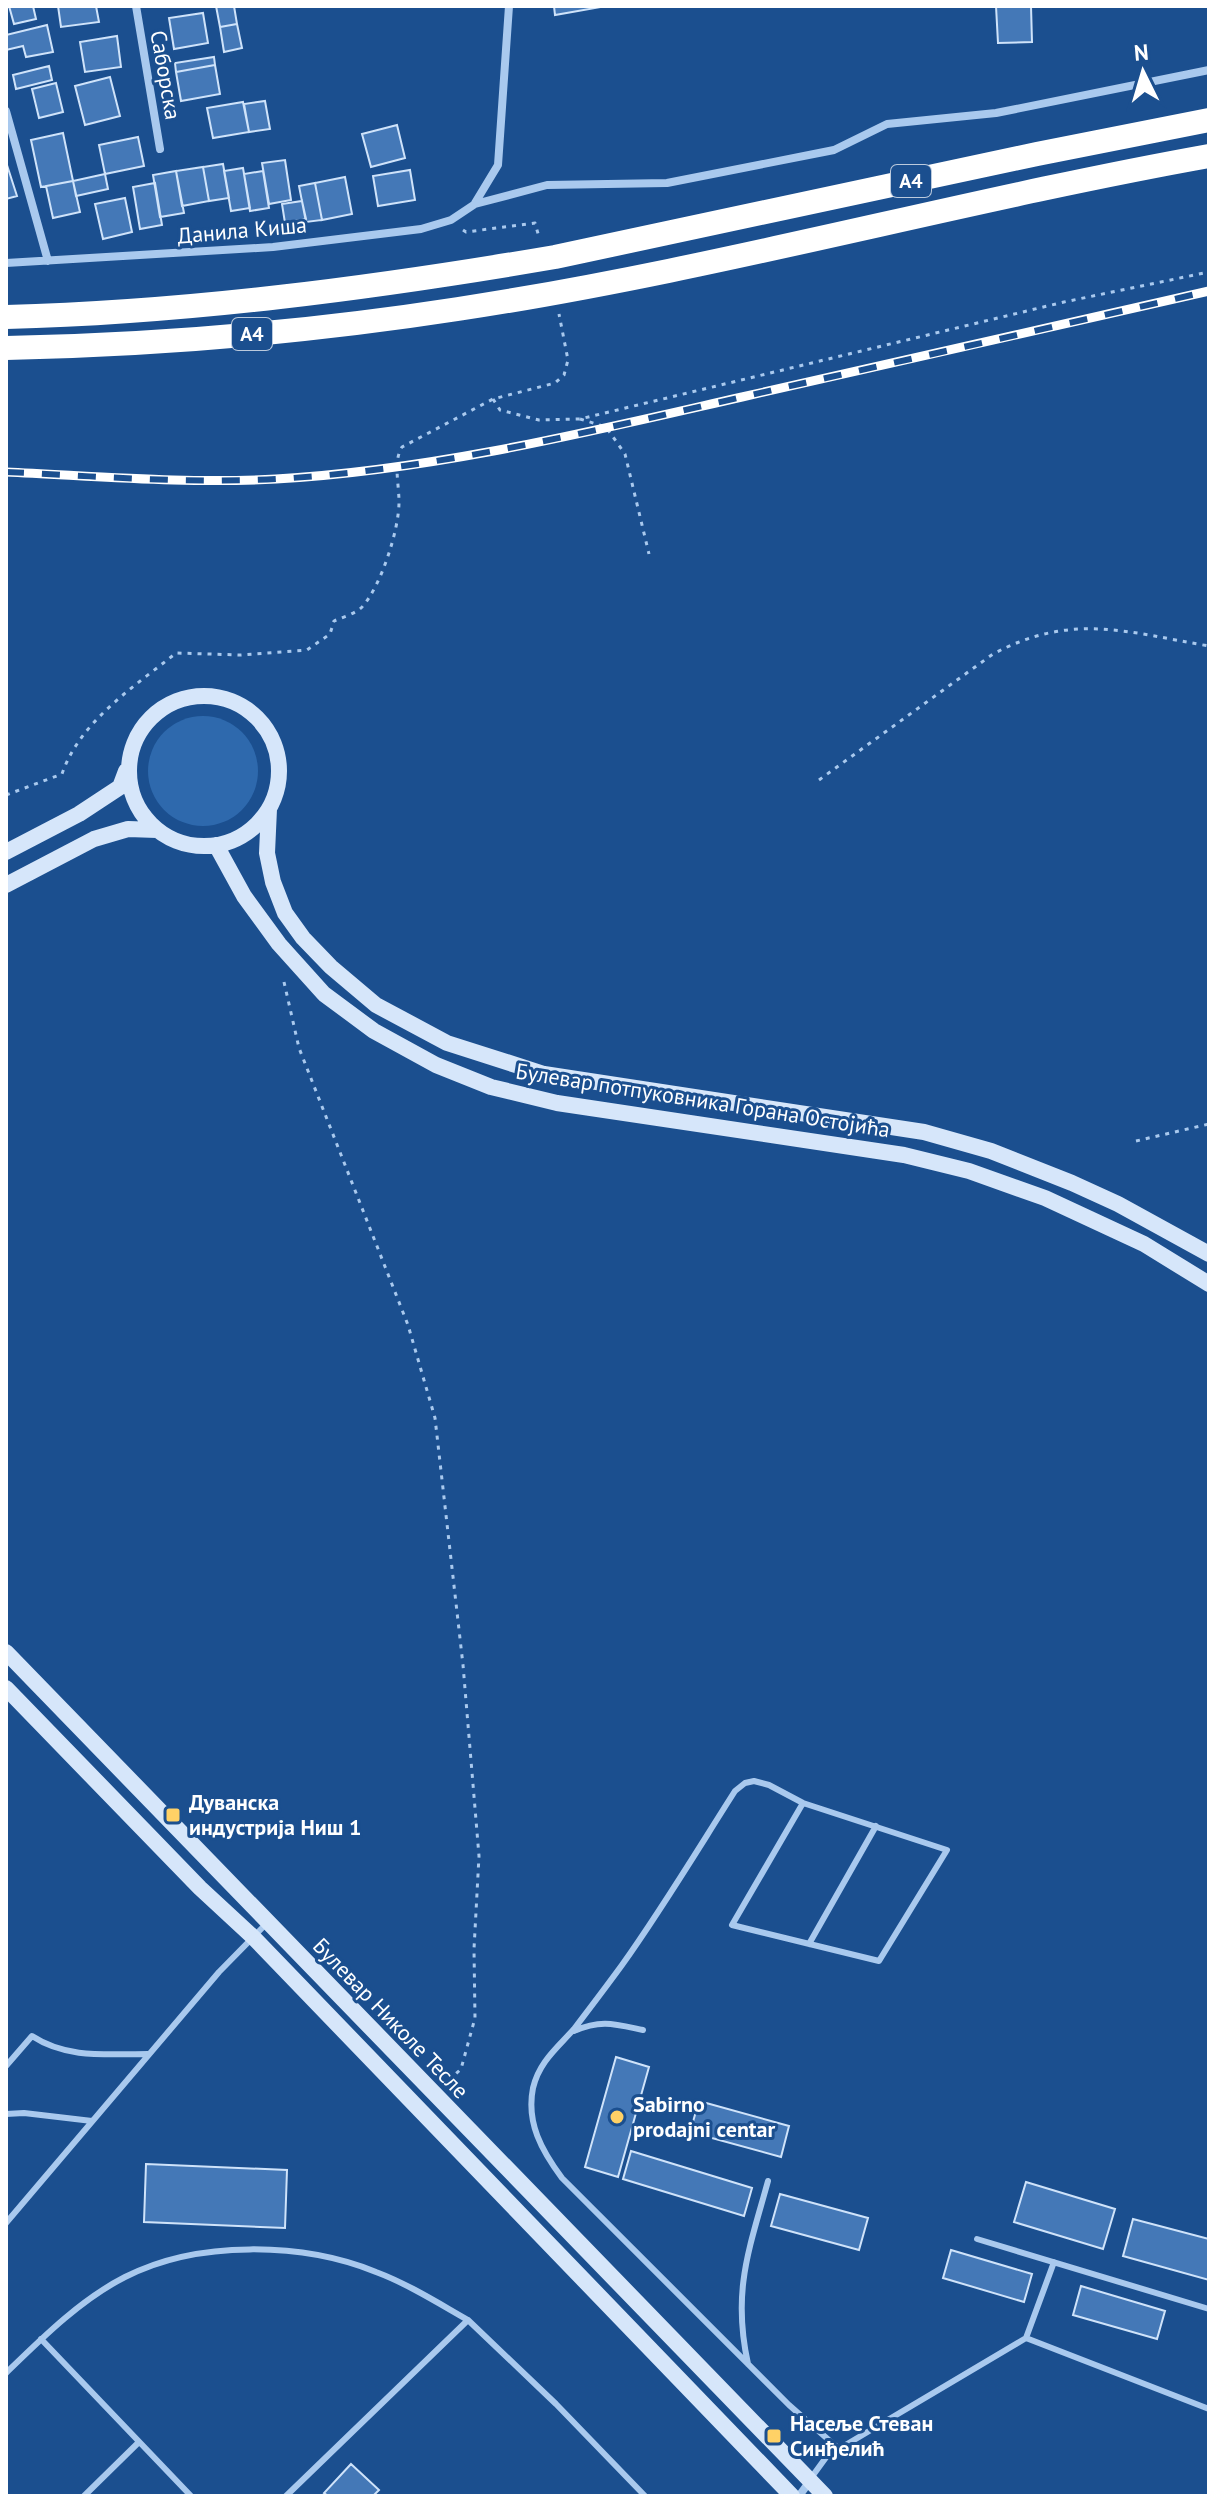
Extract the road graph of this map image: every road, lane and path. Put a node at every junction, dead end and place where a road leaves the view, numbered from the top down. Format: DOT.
graph roads {
  1 [pos="136,6"];
  2 [pos="509,6"];
  3 [pos="1209,70"];
  4 [pos="6,111"];
  5 [pos="1209,120"];
  6 [pos="160,149"];
  7 [pos="1209,156"];
  8 [pos="475,204"];
  9 [pos="451,220"];
  10 [pos="539,237"];
  11 [pos="48,261"];
  12 [pos="6,263"];
  13 [pos="1209,272"];
  14 [pos="557,307"];
  15 [pos="6,317"];
  16 [pos="6,348"];
  17 [pos="493,399"];
  18 [pos="580,419"];
  19 [pos="649,554"];
  20 [pos="1209,646"];
  21 [pos="129,762"];
  22 [pos="819,780"];
  23 [pos="6,795"];
  24 [pos="269,809"];
  25 [pos="157,830"];
  26 [pos="216,845"];
  27 [pos="6,852"];
  28 [pos="6,885"];
  29 [pos="284,982"];
  30 [pos="1209,1124"];
  31 [pos="1136,1141"];
  32 [pos="1209,1254"];
  33 [pos="1209,1284"];
  34 [pos="6,1652"];
  35 [pos="6,1688"];
  36 [pos="803,1803"];
  37 [pos="876,1826"];
  38 [pos="267,1922"];
  39 [pos="254,1938"];
  40 [pos="809,1944"];
  41 [pos="643,2030"];
  42 [pos="570,2033"];
  43 [pos="148,2054"];
  44 [pos="6,2066"];
  45 [pos="436,2095"];
  46 [pos="6,2114"];
  47 [pos="92,2121"];
  48 [pos="768,2181"];
  49 [pos="6,2223"];
  50 [pos="977,2239"];
  51 [pos="1054,2262"];
  52 [pos="1209,2309"];
  53 [pos="468,2320"];
  54 [pos="1026,2338"];
  55 [pos="41,2339"];
  56 [pos="748,2364"];
  57 [pos="6,2373"];
  58 [pos="1209,2409"];
  59 [pos="139,2442"];
  60 [pos="839,2449"];
  61 [pos="810,2481"];
  62 [pos="84,2496"];
  63 [pos="191,2496"];
  64 [pos="286,2496"];
  65 [pos="645,2496"];
  66 [pos="792,2496"];
  67 [pos="799,2496"];
  68 [pos="825,2496"];
  1 -- 6 [label="street, Саборска"];
  2 -- 8 [label="street"];
  3 -- 8 [label="street"];
  4 -- 11 [label="street"];
  5 -- 15 [label="highway, A4"];
  7 -- 16 [label="highway, A4"];
  8 -- 9 [label="street, Данила Киша"];
  9 -- 10 [label="path"];
  9 -- 11 [label="street, Данила Киша"];
  11 -- 12 [label="street, Данила Киша"];
  13 -- 18 [label="path"];
  14 -- 17 [label="path"];
  17 -- 18 [label="path"];
  17 -- 23 [label="path"];
  18 -- 19 [label="path"];
  20 -- 22 [label="path"];
  21 -- 24 [label="main road"];
  21 -- 25 [label="main road"];
  21 -- 27 [label="main road"];
  24 -- 26 [label="main road"];
  24 -- 32 [label="main road, Булевар потпуковника Горана Остојића"];
  25 -- 26 [label="main road"];
  25 -- 28 [label="main road"];
  26 -- 33 [label="main road, Булевар потпуковника Горана Остојића"];
  29 -- 45 [label="path"];
  30 -- 31 [label="path"];
  34 -- 38 [label="main road, Булевар Николе Тесле"];
  35 -- 39 [label="main road, Булевар Николе Тесле"];
  36 -- 37 [label="lane"];
  36 -- 40 [label="lane"];
  36 -- 42 [label="lane"];
  37 -- 40 [label="lane"];
  37 -- 40 [label="lane"];
  38 -- 39 [label="lane"];
  38 -- 45 [label="main road, Булевар Николе Тесле"];
  39 -- 43 [label="lane"];
  39 -- 66 [label="main road, Булевар Николе Тесле"];
  41 -- 42 [label="lane"];
  42 -- 56 [label="lane"];
  43 -- 44 [label="lane"];
  43 -- 47 [label="lane"];
  45 -- 61 [label="main road, Булевар Николе Тесле"];
  46 -- 47 [label="lane"];
  47 -- 49 [label="lane"];
  48 -- 56 [label="lane"];
  50 -- 51 [label="lane"];
  51 -- 52 [label="lane"];
  51 -- 54 [label="lane"];
  53 -- 55 [label="lane"];
  53 -- 64 [label="lane"];
  53 -- 65 [label="lane"];
  54 -- 58 [label="lane"];
  54 -- 60 [label="lane"];
  55 -- 57 [label="lane"];
  55 -- 59 [label="lane"];
  56 -- 60 [label="lane"];
  59 -- 62 [label="lane"];
  59 -- 63 [label="lane"];
  60 -- 61 [label="lane"];
  61 -- 67 [label="street"];
  61 -- 68 [label="main road, Булевар Николе Тесле"];
}
